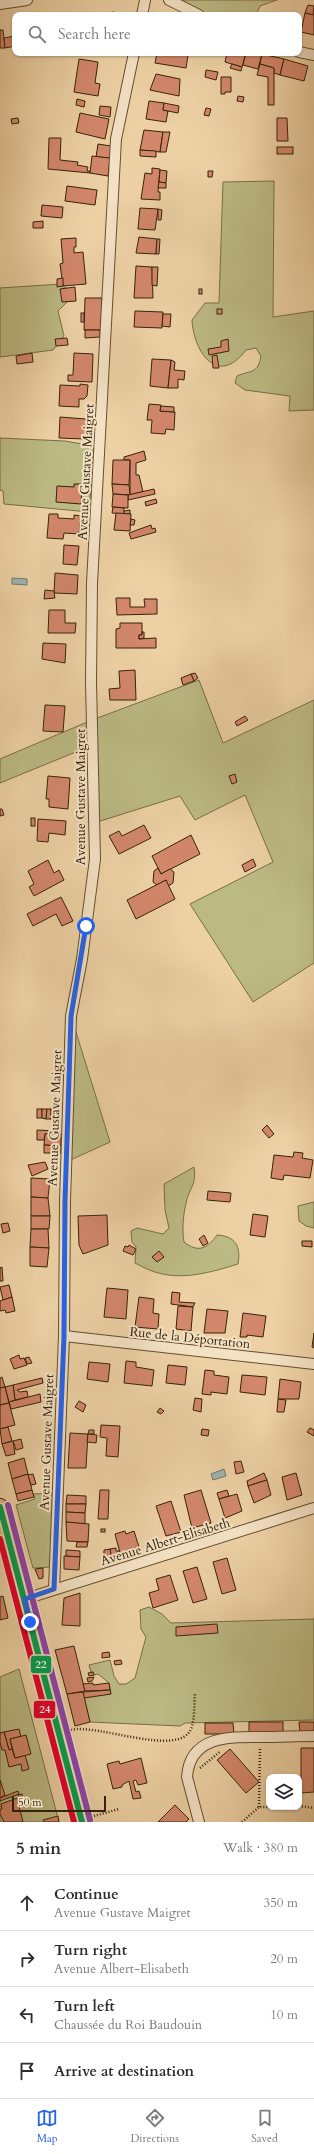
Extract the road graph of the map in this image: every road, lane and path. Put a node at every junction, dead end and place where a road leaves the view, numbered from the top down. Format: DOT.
graph roads {
  1 [pos="27,0"];
  2 [pos="145,0"];
  3 [pos="169,0"];
  4 [pos="0,4"];
  5 [pos="143,12"];
  6 [pos="193,12"];
  7 [pos="302,53"];
  8 [pos="314,55"];
  9 [pos="133,56"];
  10 [pos="64,1336"];
  11 [pos="314,1364"];
  12 [pos="0,1508"];
  13 [pos="314,1508"];
  14 [pos="54,1589"];
  15 [pos="25,1599"];
  16 [pos="195,1693"];
  17 [pos="59,1734"];
  18 [pos="314,1736"];
  19 [pos="238,1737"];
  20 [pos="261,1737"];
  21 [pos="197,1774"];
  22 [pos="302,1806"];
  23 [pos="266,1807"];
  24 [pos="259,1808"];
  25 [pos="314,1808"];
  26 [pos="119,1809"];
  27 [pos="82,1821"];
  28 [pos="199,1822"];
  29 [pos="242,1822"];
  1 -- 4 [label="street"];
  2 -- 5 [label="street"];
  3 -- 6 [label="street"];
  7 -- 8 [label="street"];
  9 -- 10 [label="street, Avenue Gustave Maigret"];
  10 -- 11 [label="street, Rue de la Déportation"];
  10 -- 14 [label="street, Avenue Gustave Maigret"];
  12 -- 15 [label="main road"];
  13 -- 14 [label="street, Avenue Albert-Elisabeth"];
  14 -- 15 [label="street, Avenue Albert-Elisabeth"];
  15 -- 17 [label="main road"];
  16 -- 17 [label="path"];
  17 -- 27 [label="main road"];
  18 -- 20 [label="street"];
  19 -- 20 [label="street"];
  19 -- 21 [label="path"];
  19 -- 28 [label="street"];
  20 -- 24 [label="path"];
  22 -- 25 [label="path"];
  23 -- 24 [label="path"];
  24 -- 29 [label="path"];
  26 -- 27 [label="path"];
}
